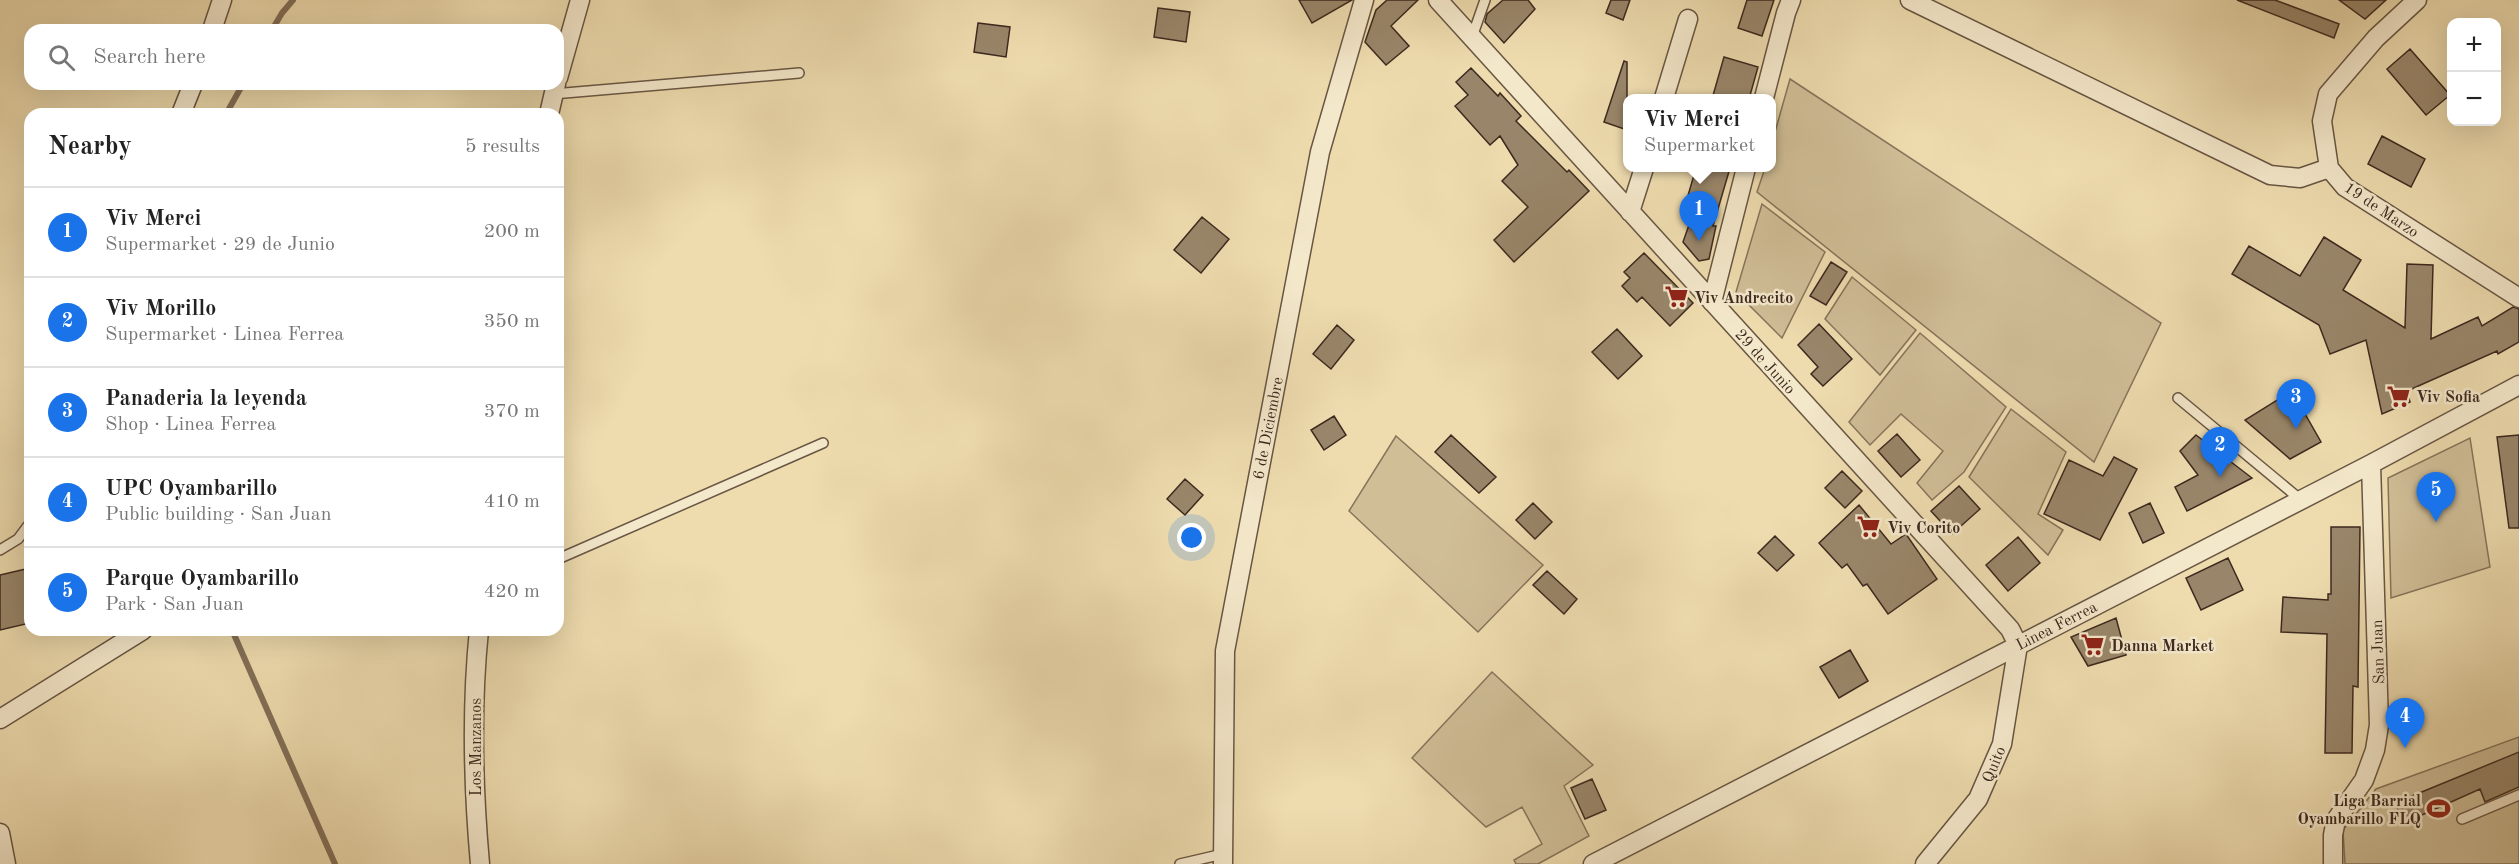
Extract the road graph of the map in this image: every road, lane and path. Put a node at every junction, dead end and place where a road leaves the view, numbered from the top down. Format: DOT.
graph roads {
  1 [pos="222,0"];
  2 [pos="580,0"];
  3 [pos="1364,0"];
  4 [pos="1438,0"];
  5 [pos="1485,0"];
  6 [pos="1791,0"];
  7 [pos="1910,0"];
  8 [pos="2417,0"];
  9 [pos="1688,19"];
  10 [pos="214,24"];
  11 [pos="1472,37"];
  12 [pos="564,57"];
  13 [pos="799,73"];
  14 [pos="564,85"];
  15 [pos="191,90"];
  16 [pos="555,90"];
  17 [pos="1666,94"];
  18 [pos="1765,94"];
  19 [pos="183,108"];
  20 [pos="550,108"];
  21 [pos="2329,168"];
  22 [pos="1643,172"];
  23 [pos="1745,172"];
  24 [pos="1630,212"];
  25 [pos="2519,298"];
  26 [pos="1712,302"];
  27 [pos="2519,385"];
  28 [pos="2178,398"];
  29 [pos="823,443"];
  30 [pos="2371,464"];
  31 [pos="2301,500"];
  32 [pos="24,531"];
  33 [pos="0,550"];
  34 [pos="564,556"];
  35 [pos="134,636"];
  36 [pos="478,636"];
  37 [pos="2018,645"];
  38 [pos="0,719"];
  39 [pos="2519,795"];
  40 [pos="2462,819"];
  41 [pos="0,833"];
  42 [pos="1223,859"];
  43 [pos="6,864"];
  44 [pos="480,864"];
  45 [pos="1180,864"];
  46 [pos="1593,864"];
  47 [pos="1925,864"];
  48 [pos="2333,864"];
  1 -- 10 [label="street"];
  2 -- 12 [label="street"];
  3 -- 42 [label="street, 6 de Diciembre"];
  4 -- 11 [label="street, 29 de Junio"];
  5 -- 11 [label="lane"];
  6 -- 18 [label="street"];
  7 -- 21 [label="street"];
  8 -- 21 [label="street, 19 de Marzo"];
  9 -- 17 [label="street"];
  11 -- 24 [label="street, 29 de Junio"];
  13 -- 14 [label="lane"];
  15 -- 19 [label="street"];
  16 -- 20 [label="street"];
  21 -- 25 [label="street, 19 de Marzo"];
  22 -- 24 [label="street"];
  23 -- 26 [label="street"];
  24 -- 26 [label="street, 29 de Junio"];
  26 -- 37 [label="street, 29 de Junio"];
  27 -- 30 [label="street, Linea Ferrea"];
  28 -- 31 [label="lane"];
  29 -- 34 [label="lane"];
  30 -- 31 [label="street, Linea Ferrea"];
  30 -- 48 [label="street, San Juan"];
  31 -- 37 [label="street, Linea Ferrea"];
  32 -- 33 [label="lane"];
  35 -- 38 [label="street"];
  36 -- 44 [label="street, Los Manzanos"];
  37 -- 46 [label="street, Linea Ferrea"];
  37 -- 47 [label="street, Quito"];
  39 -- 40 [label="lane"];
  41 -- 43 [label="street"];
  42 -- 45 [label="lane"];
}
